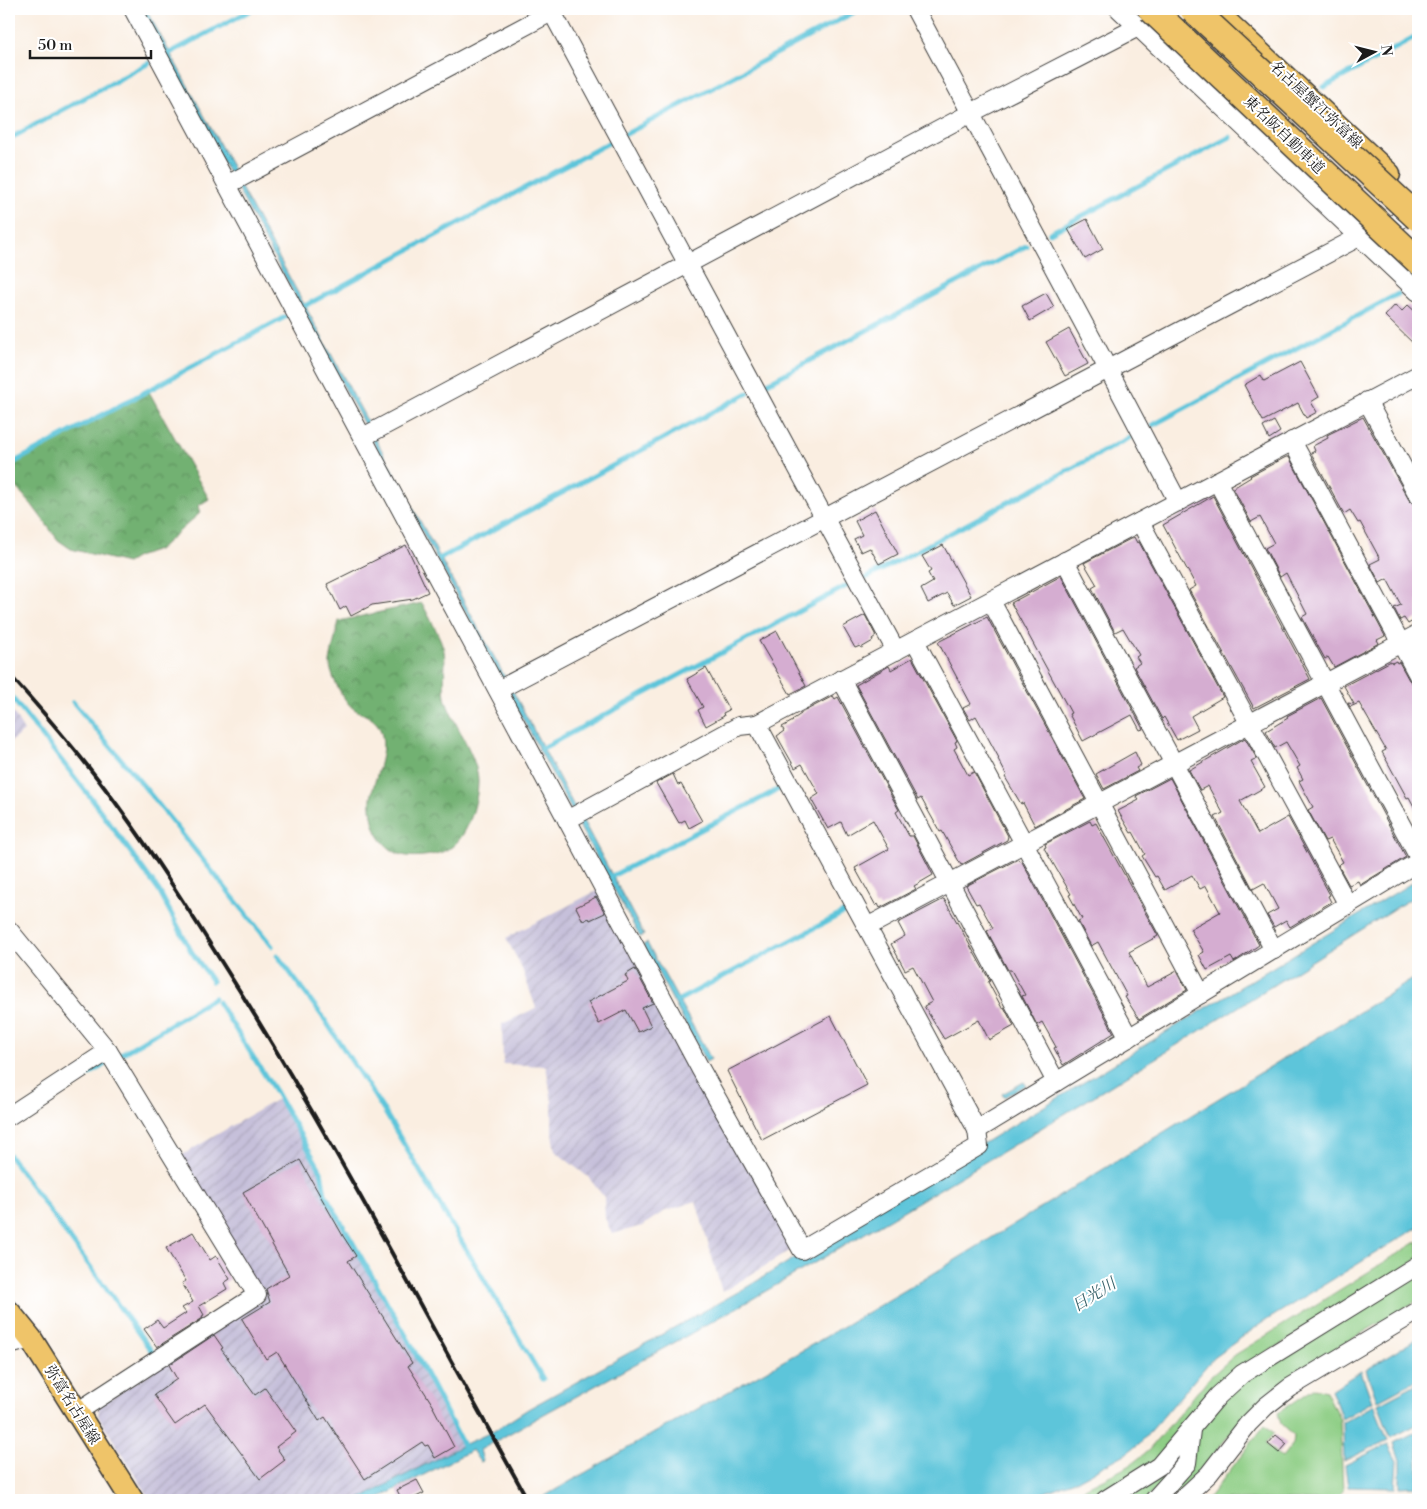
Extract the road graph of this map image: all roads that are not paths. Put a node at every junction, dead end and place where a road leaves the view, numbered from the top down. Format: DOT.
graph roads {
  1 [pos="133,9"];
  2 [pos="916,9"];
  3 [pos="1118,9"];
  4 [pos="1193,9"];
  5 [pos="1201,9"];
  6 [pos="1213,9"];
  7 [pos="555,10"];
  8 [pos="1145,23"];
  9 [pos="971,112"];
  10 [pos="227,185"];
  11 [pos="1418,201"];
  12 [pos="1418,205"];
  13 [pos="1418,218"];
  14 [pos="1359,237"];
  15 [pos="1418,261"];
  16 [pos="687,263"];
  17 [pos="1418,292"];
  18 [pos="1108,369"];
  19 [pos="1418,374"];
  20 [pos="1368,401"];
  21 [pos="363,437"];
  22 [pos="1292,441"];
  23 [pos="1217,481"];
  24 [pos="1418,495"];
  25 [pos="1178,502"];
  26 [pos="825,518"];
  27 [pos="1140,522"];
  28 [pos="1065,561"];
  29 [pos="990,600"];
  30 [pos="1418,634"];
  31 [pos="915,640"];
  32 [pos="1401,643"];
  33 [pos="896,650"];
  34 [pos="1418,675"];
  35 [pos="841,680"];
  36 [pos="1325,684"];
  37 [pos="498,690"];
  38 [pos="757,724"];
  39 [pos="1250,724"];
  40 [pos="1174,764"];
  41 [pos="1099,804"];
  42 [pos="567,820"];
  43 [pos="1024,844"];
  44 [pos="1418,856"];
  45 [pos="1418,862"];
  46 [pos="950,883"];
  47 [pos="1348,905"];
  48 [pos="867,927"];
  49 [pos="9,930"];
  50 [pos="1274,950"];
  51 [pos="1201,994"];
  52 [pos="1128,1038"];
  53 [pos="108,1051"];
  54 [pos="1056,1082"];
  55 [pos="9,1116"];
  56 [pos="977,1130"];
  57 [pos="1418,1265"];
  58 [pos="1418,1311"];
  59 [pos="9,1312"];
  60 [pos="31,1339"];
  61 [pos="9,1345"];
  62 [pos="77,1412"];
  63 [pos="1190,1430"];
  64 [pos="132,1500"];
  65 [pos="1105,1500"];
  66 [pos="1154,1500"];
  67 [pos="1181,1500"];
  1 -- 10 [label="street"];
  2 -- 9 [label="street"];
  3 -- 8 [label="street"];
  4 -- 13 [label="highway, 東名阪自動車道, bridge"];
  5 -- 8 [label="street"];
  6 -- 11 [label="main road, 名古屋蟹江弥富線"];
  7 -- 10 [label="street"];
  7 -- 16 [label="street"];
  8 -- 9 [label="street"];
  8 -- 14 [label="street"];
  8 -- 15 [label="highway, 東名阪自動車道, bridge"];
  9 -- 16 [label="street"];
  9 -- 18 [label="street"];
  10 -- 21 [label="street"];
  12 -- 14 [label="street"];
  14 -- 17 [label="street"];
  14 -- 18 [label="street"];
  16 -- 21 [label="street"];
  16 -- 26 [label="street"];
  18 -- 25 [label="street"];
  18 -- 26 [label="street"];
  19 -- 20 [label="street"];
  20 -- 22 [label="street"];
  20 -- 24 [label="street"];
  21 -- 37 [label="street"];
  22 -- 23 [label="street"];
  22 -- 32 [label="street"];
  23 -- 25 [label="street"];
  23 -- 36 [label="street"];
  25 -- 27 [label="street"];
  26 -- 33 [label="street"];
  26 -- 37 [label="street"];
  27 -- 28 [label="street"];
  27 -- 39 [label="street"];
  28 -- 29 [label="street"];
  28 -- 40 [label="street"];
  29 -- 31 [label="street"];
  29 -- 41 [label="street"];
  30 -- 32 [label="street"];
  31 -- 33 [label="street"];
  31 -- 43 [label="street"];
  32 -- 34 [label="street"];
  32 -- 36 [label="street"];
  33 -- 35 [label="street"];
  35 -- 38 [label="street"];
  35 -- 46 [label="street"];
  36 -- 39 [label="street"];
  36 -- 44 [label="street"];
  37 -- 42 [label="street"];
  38 -- 42 [label="street"];
  38 -- 48 [label="street"];
  39 -- 40 [label="street"];
  39 -- 47 [label="street"];
  40 -- 41 [label="street"];
  40 -- 50 [label="street"];
  41 -- 43 [label="street"];
  41 -- 51 [label="street"];
  42 -- 56 [label="street"];
  43 -- 46 [label="street"];
  43 -- 52 [label="street"];
  45 -- 47 [label="street"];
  46 -- 48 [label="street"];
  46 -- 54 [label="street"];
  47 -- 50 [label="street"];
  48 -- 56 [label="street"];
  49 -- 53 [label="street"];
  50 -- 51 [label="street"];
  51 -- 52 [label="street"];
  52 -- 54 [label="street"];
  53 -- 55 [label="street"];
  53 -- 62 [label="street"];
  54 -- 56 [label="street"];
  57 -- 63 [label="street"];
  58 -- 67 [label="street"];
  59 -- 60 [label="main road, 弥富名古屋線"];
  60 -- 61 [label="street"];
  60 -- 62 [label="main road, 弥富名古屋線"];
  62 -- 64 [label="main road, 弥富名古屋線"];
  63 -- 65 [label="street"];
  63 -- 66 [label="street"];
}
